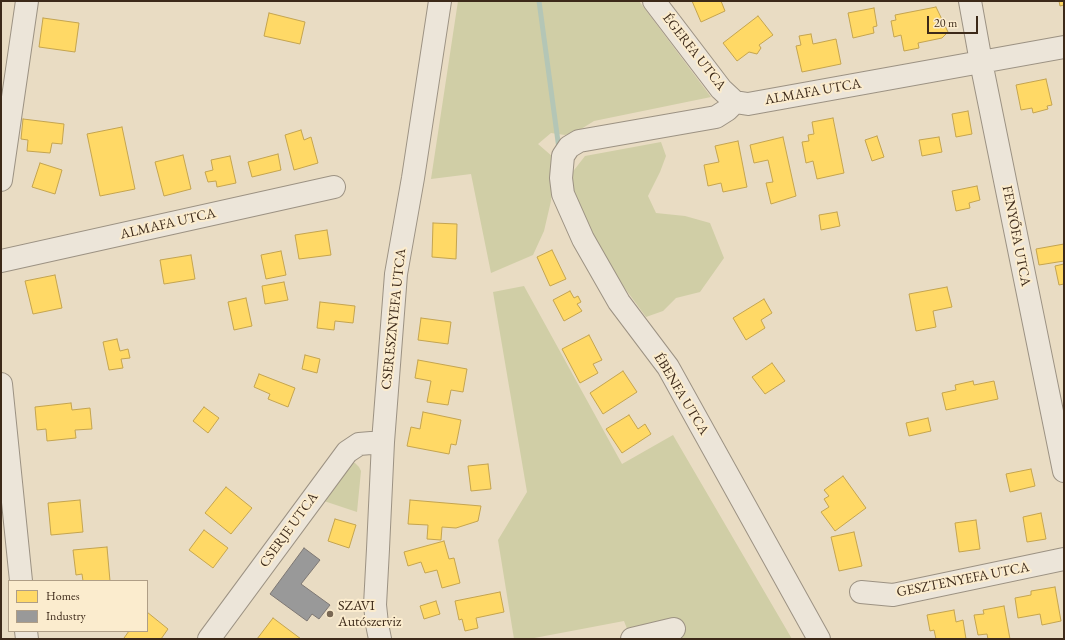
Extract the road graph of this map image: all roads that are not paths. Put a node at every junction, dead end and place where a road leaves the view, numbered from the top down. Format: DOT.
graph roads {
  1 [pos="27,1"];
  2 [pos="440,1"];
  3 [pos="654,1"];
  4 [pos="970,1"];
  5 [pos="1064,47"];
  6 [pos="981,62"];
  7 [pos="735,102"];
  8 [pos="1,180"];
  9 [pos="334,187"];
  10 [pos="1,261"];
  11 [pos="1,384"];
  12 [pos="383,442"];
  13 [pos="1064,471"];
  14 [pos="1064,559"];
  15 [pos="21,580"];
  16 [pos="861,592"];
  17 [pos="674,629"];
  18 [pos="208,639"];
  19 [pos="380,639"];
  20 [pos="632,639"];
  21 [pos="819,639"];
  1 -- 8 [label="street"];
  2 -- 12 [label="street, CSERESZNYEFA UTCA"];
  3 -- 7 [label="street, ÉGERFA UTCA"];
  4 -- 6 [label="street, FENYŐFA UTCA"];
  5 -- 6 [label="street, ALMAFA UTCA"];
  6 -- 7 [label="street, ALMAFA UTCA"];
  6 -- 13 [label="street, FENYŐFA UTCA"];
  7 -- 21 [label="street, ÉBENFA UTCA"];
  9 -- 10 [label="street, ALMAFA UTCA"];
  11 -- 15 [label="street"];
  12 -- 18 [label="street, CSERJE UTCA"];
  12 -- 19 [label="street, CSERESZNYEFA UTCA"];
  14 -- 16 [label="street, GESZTENYEFA UTCA"];
  17 -- 20 [label="street"];
}
